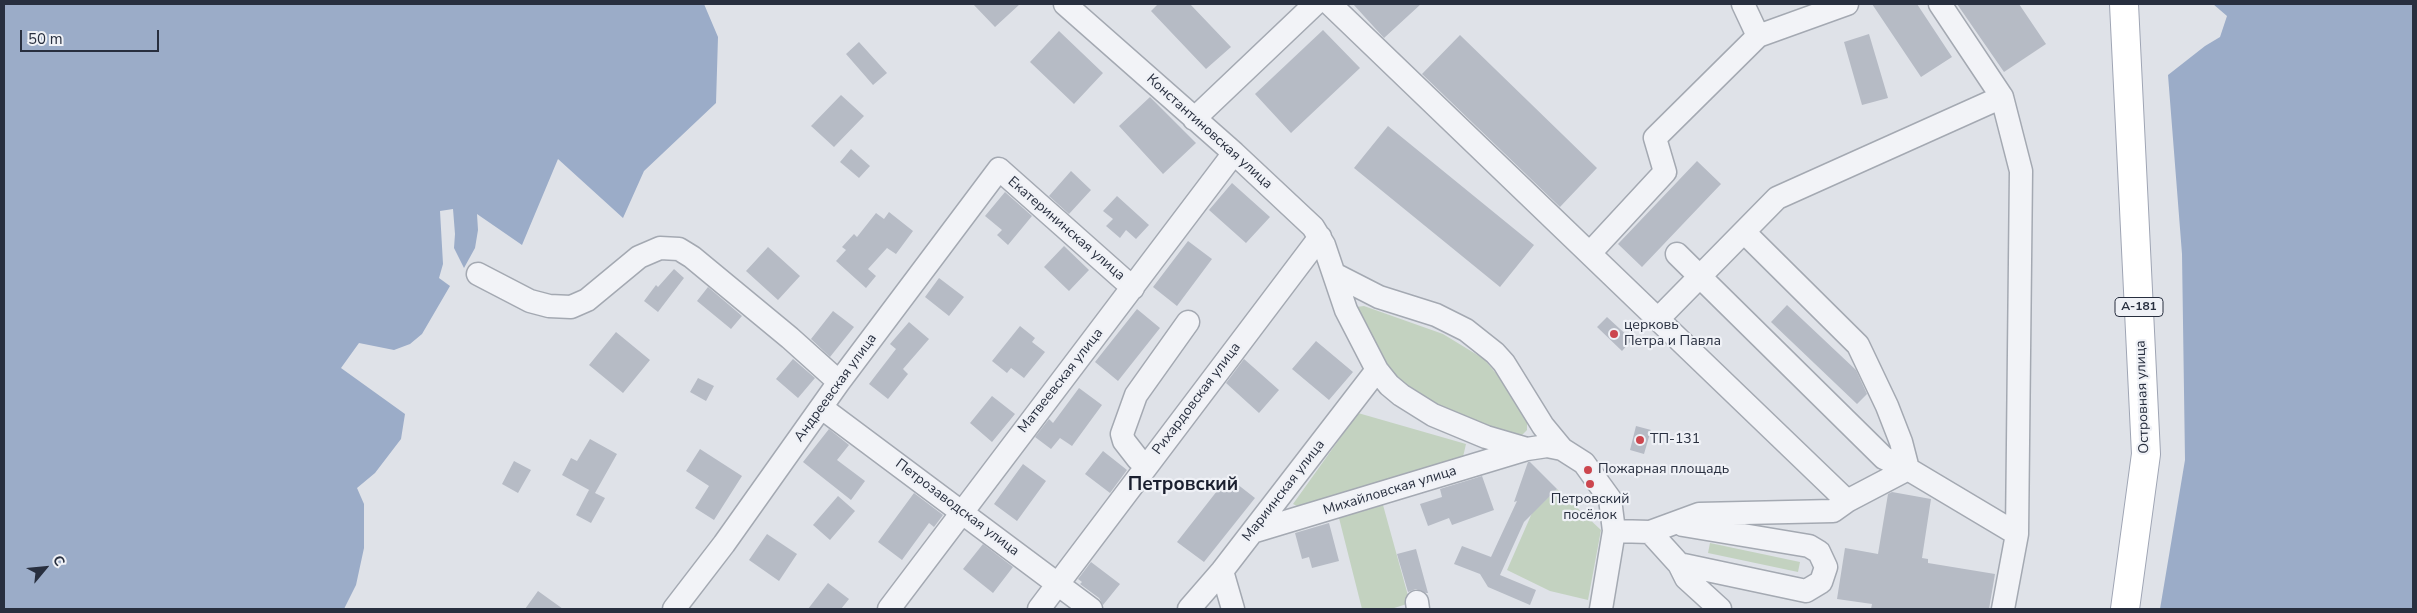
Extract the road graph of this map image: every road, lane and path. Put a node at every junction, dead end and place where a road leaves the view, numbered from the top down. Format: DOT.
graph roads {
  1 [pos="1065,4"];
  2 [pos="1315,4"];
  3 [pos="1330,4"];
  4 [pos="1743,4"];
  5 [pos="1847,4"];
  6 [pos="1940,4"];
  7 [pos="2124,4"];
  8 [pos="1758,36"];
  9 [pos="2002,97"];
  10 [pos="1194,119"];
  11 [pos="1234,153"];
  12 [pos="999,169"];
  13 [pos="1744,232"];
  14 [pos="1320,237"];
  15 [pos="1590,254"];
  16 [pos="1677,254"];
  17 [pos="478,274"];
  18 [pos="1334,274"];
  19 [pos="1700,276"];
  20 [pos="1133,288"];
  21 [pos="1658,319"];
  22 [pos="1188,322"];
  23 [pos="1377,370"];
  24 [pos="839,382"];
  25 [pos="822,408"];
  26 [pos="1527,449"];
  27 [pos="1562,449"];
  28 [pos="1147,465"];
  29 [pos="1908,469"];
  30 [pos="1847,501"];
  31 [pos="961,512"];
  32 [pos="1671,525"];
  33 [pos="1614,531"];
  34 [pos="1252,532"];
  35 [pos="1650,532"];
  36 [pos="2017,534"];
  37 [pos="1679,564"];
  38 [pos="1222,571"];
  39 [pos="1057,584"];
  40 [pos="674,609"];
  41 [pos="889,609"];
  42 [pos="1039,609"];
  43 [pos="1091,609"];
  44 [pos="1189,609"];
  45 [pos="1232,609"];
  46 [pos="1601,609"];
  47 [pos="1720,609"];
  48 [pos="2003,609"];
  49 [pos="2125,609"];
  1 -- 10 [label="street, Константиновская улица"];
  2 -- 10 [label="street"];
  3 -- 15 [label="street"];
  4 -- 8 [label="street"];
  5 -- 8 [label="street"];
  6 -- 9 [label="street"];
  7 -- 49 [label="main road, Островная улица / А-181"];
  8 -- 15 [label="street"];
  9 -- 13 [label="street"];
  9 -- 36 [label="street"];
  10 -- 11 [label="street, Константиновская улица"];
  11 -- 14 [label="street, Константиновская улица"];
  11 -- 20 [label="street, Матвеевская улица"];
  12 -- 20 [label="street, Екатерининская улица"];
  12 -- 24 [label="street, Андреевская улица"];
  13 -- 19 [label="street"];
  13 -- 29 [label="street"];
  14 -- 18 [label="street, Константиновская улица"];
  14 -- 28 [label="street, Рихардовская улица"];
  15 -- 21 [label="street"];
  16 -- 19 [label="street"];
  17 -- 24 [label="street"];
  18 -- 23 [label="street, Константиновская улица"];
  18 -- 27 [label="street"];
  19 -- 21 [label="street"];
  19 -- 29 [label="street"];
  20 -- 31 [label="street, Матвеевская улица"];
  21 -- 30 [label="street"];
  22 -- 28 [label="street"];
  23 -- 26 [label="street, Константиновская улица"];
  23 -- 34 [label="street, Мариинская улица"];
  24 -- 25 [label="street, Андреевская улица"];
  25 -- 31 [label="street, Петрозаводская улица"];
  25 -- 40 [label="street, Андреевская улица"];
  26 -- 27 [label="street"];
  26 -- 34 [label="street, Михайловская улица"];
  27 -- 33 [label="street"];
  28 -- 39 [label="street, Рихардовская улица"];
  29 -- 30 [label="street"];
  29 -- 36 [label="street"];
  30 -- 32 [label="street"];
  31 -- 39 [label="street, Петрозаводская улица"];
  31 -- 41 [label="street, Матвеевская улица"];
  32 -- 35 [label="street"];
  32 -- 37 [label="street"];
  33 -- 35 [label="street"];
  33 -- 46 [label="street"];
  34 -- 38 [label="street, Мариинская улица"];
  35 -- 37 [label="street"];
  36 -- 48 [label="street"];
  37 -- 47 [label="street"];
  38 -- 44 [label="street, Мариинская улица"];
  38 -- 45 [label="street"];
  39 -- 42 [label="street, Рихардовская улица"];
  39 -- 43 [label="street, Петрозаводская улица"];
}
